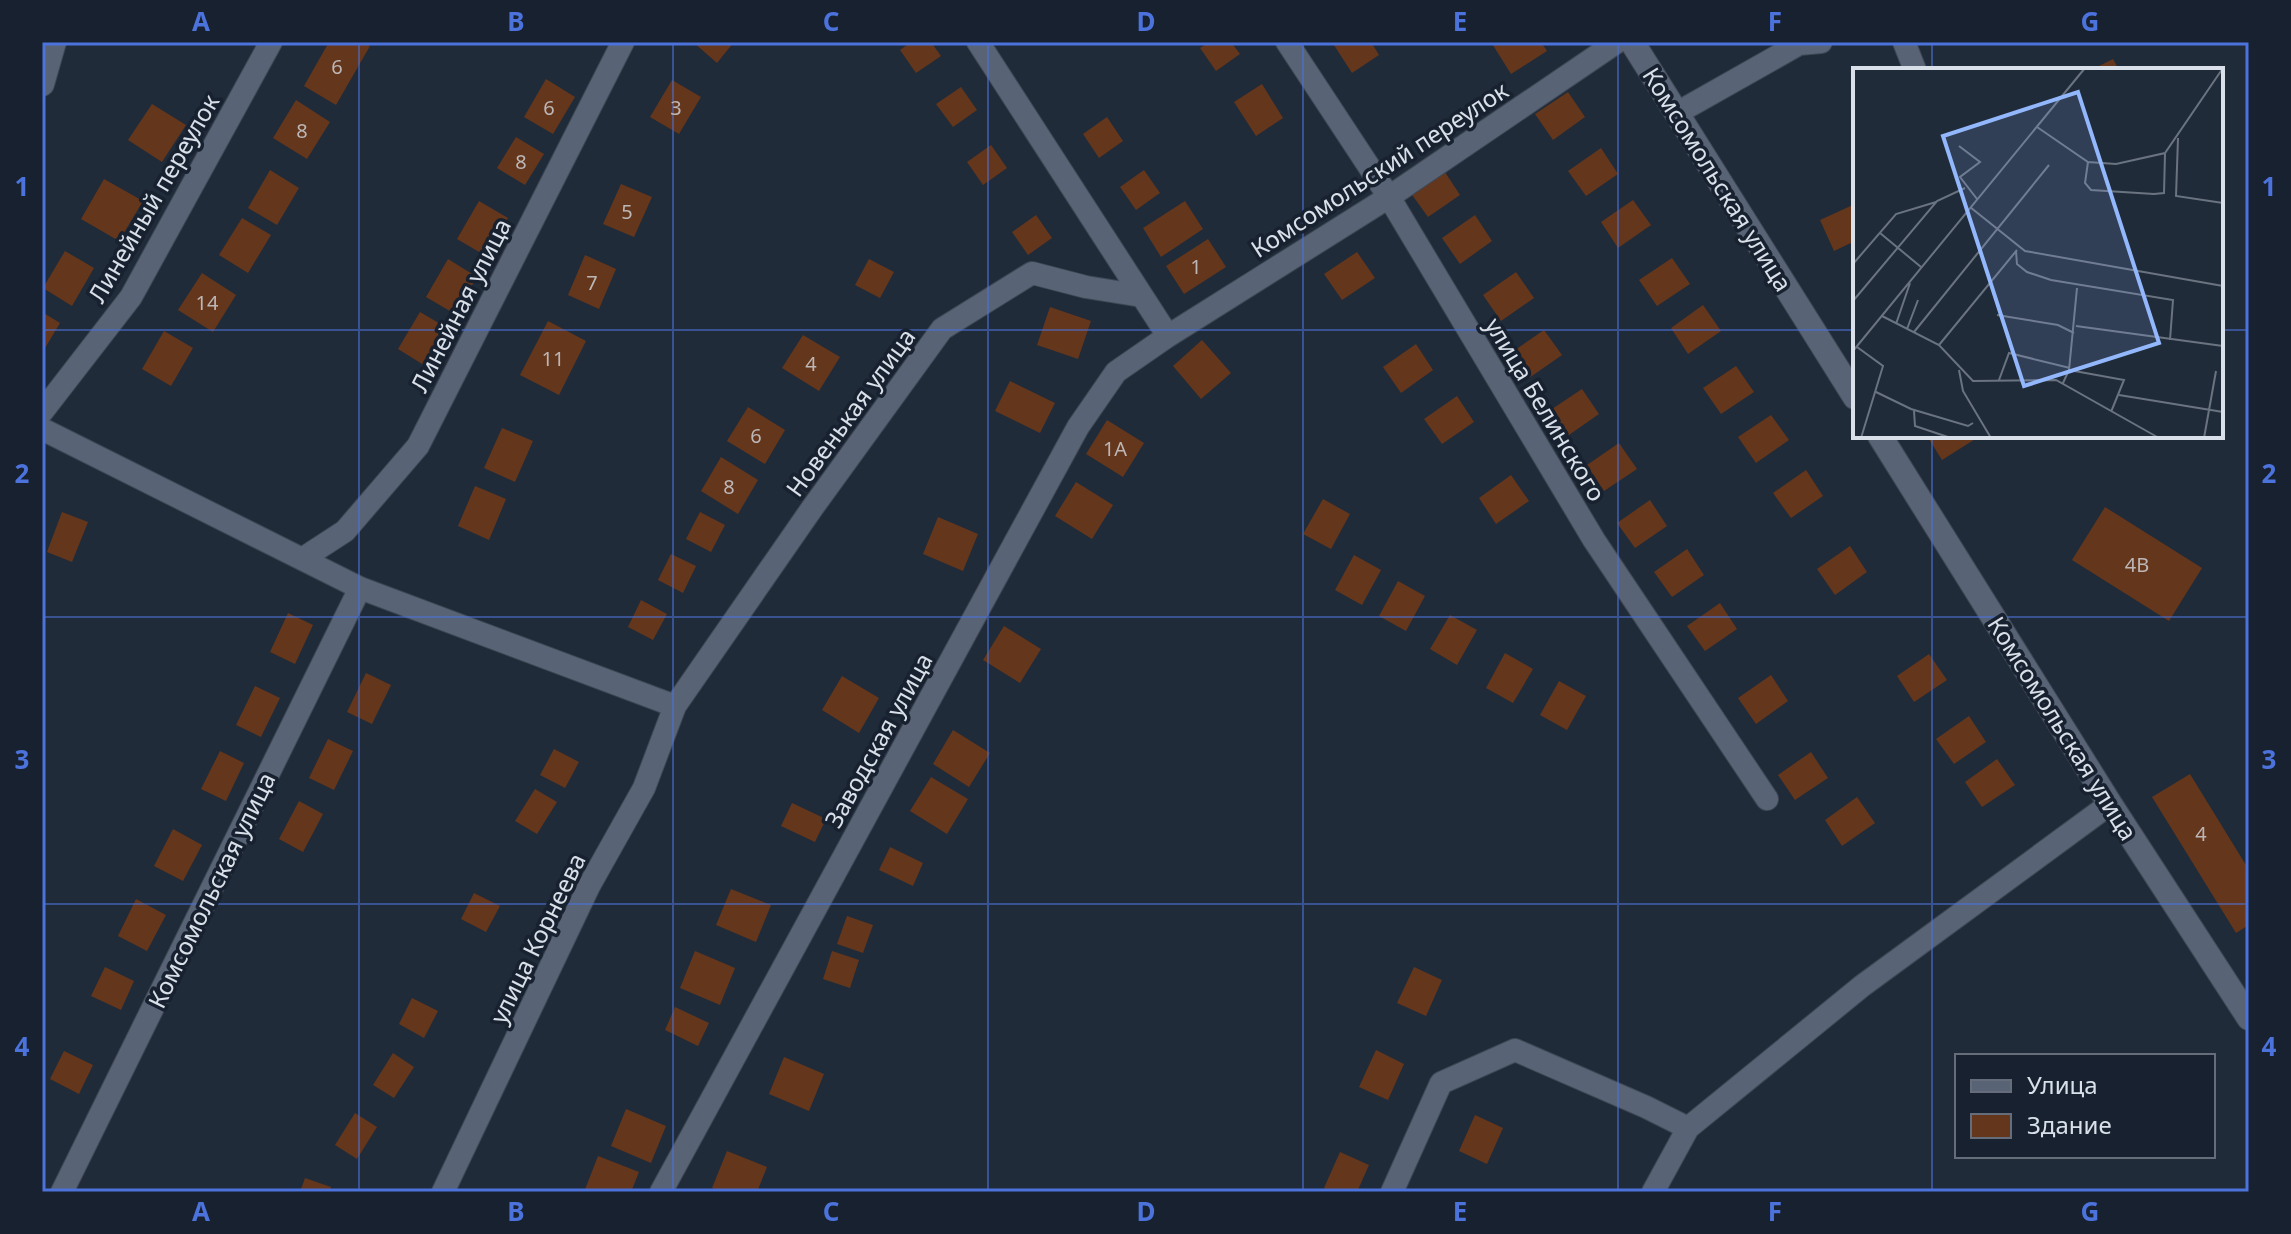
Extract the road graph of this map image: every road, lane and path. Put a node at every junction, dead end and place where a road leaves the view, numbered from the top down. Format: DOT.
graph roads {
  1 [pos="54,42"];
  2 [pos="271,42"];
  3 [pos="623,42"];
  4 [pos="978,42"];
  5 [pos="1287,42"];
  6 [pos="1617,42"];
  7 [pos="1632,42"];
  8 [pos="1904,42"];
  9 [pos="1806,43"];
  10 [pos="1914,68"];
  11 [pos="42,84"];
  12 [pos="1677,113"];
  13 [pos="1389,197"];
  14 [pos="1142,296"];
  15 [pos="1168,336"];
  16 [pos="1853,394"];
  17 [pos="42,412"];
  18 [pos="42,429"];
  19 [pos="1881,438"];
  20 [pos="302,559"];
  21 [pos="360,588"];
  22 [pos="675,706"];
  23 [pos="1767,799"];
  24 [pos="2110,804"];
  25 [pos="2249,1018"];
  26 [pos="1688,1128"];
  27 [pos="62,1192"];
  28 [pos="443,1192"];
  29 [pos="661,1192"];
  30 [pos="1392,1192"];
  31 [pos="1653,1192"];
  1 -- 11 [label="street"];
  2 -- 17 [label="street, Линейный переулок"];
  3 -- 20 [label="street, Линейная улица"];
  4 -- 14 [label="street"];
  5 -- 13 [label="street, улица Белинского"];
  6 -- 13 [label="street, Комсомольский переулок"];
  7 -- 12 [label="street, Комсомольская улица"];
  8 -- 10 [label="street"];
  9 -- 12 [label="street"];
  12 -- 16 [label="street, Комсомольская улица"];
  13 -- 15 [label="street, Комсомольский переулок"];
  13 -- 23 [label="street, улица Белинского"];
  14 -- 15 [label="street"];
  14 -- 22 [label="street, Новенькая улица"];
  15 -- 29 [label="street, Заводская улица"];
  18 -- 20 [label="street"];
  19 -- 24 [label="street, Комсомольская улица"];
  20 -- 21 [label="street"];
  21 -- 22 [label="street"];
  21 -- 27 [label="street, Комсомольская улица"];
  22 -- 28 [label="street, улица Корнеева"];
  24 -- 25 [label="street, Комсомольская улица"];
  24 -- 26 [label="street"];
  26 -- 30 [label="street"];
  26 -- 31 [label="street"];
}
